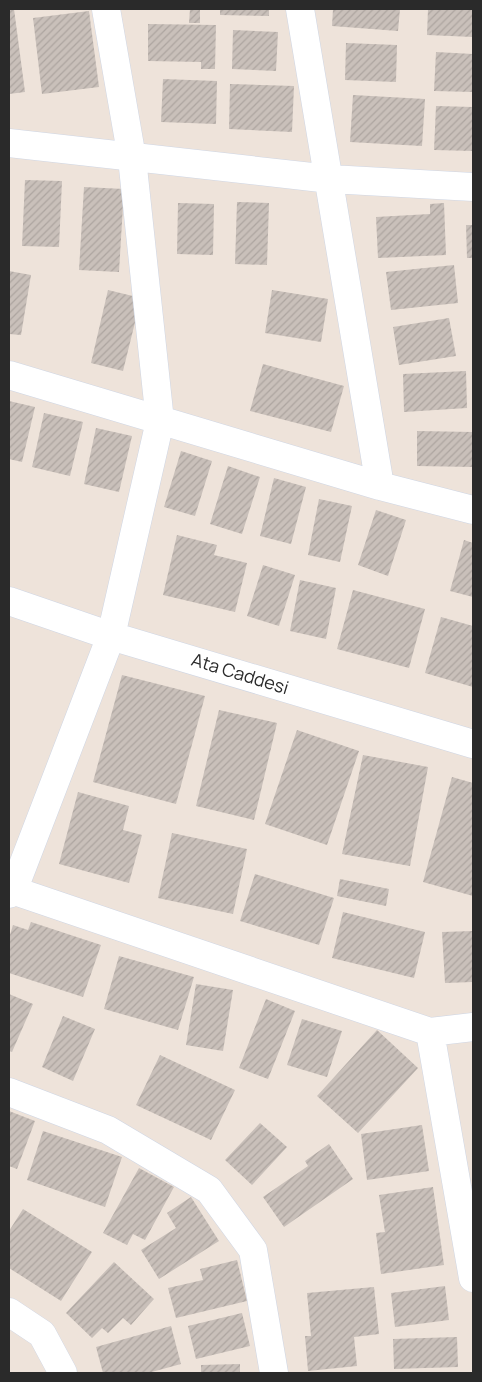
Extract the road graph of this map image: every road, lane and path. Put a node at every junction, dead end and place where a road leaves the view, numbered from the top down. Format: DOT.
graph roads {
  1 [pos="106,9"];
  2 [pos="300,9"];
  3 [pos="9,144"];
  4 [pos="132,158"];
  5 [pos="330,179"];
  6 [pos="473,187"];
  7 [pos="9,375"];
  8 [pos="160,421"];
  9 [pos="380,486"];
  10 [pos="473,510"];
  11 [pos="9,601"];
  12 [pos="111,636"];
  13 [pos="473,744"];
  14 [pos="10,891"];
  15 [pos="473,1027"];
  16 [pos="430,1032"];
  17 [pos="9,1092"];
  18 [pos="473,1278"];
  19 [pos="9,1312"];
  20 [pos="63,1373"];
  21 [pos="274,1373"];
  1 -- 4 [label="street"];
  2 -- 5 [label="street"];
  3 -- 4 [label="street"];
  4 -- 5 [label="street"];
  4 -- 8 [label="street"];
  5 -- 6 [label="street"];
  5 -- 9 [label="street"];
  7 -- 8 [label="street"];
  8 -- 9 [label="street"];
  8 -- 12 [label="street"];
  9 -- 10 [label="street"];
  11 -- 12 [label="street, Ata Caddesi"];
  12 -- 13 [label="street, Ata Caddesi"];
  12 -- 14 [label="street"];
  14 -- 16 [label="street"];
  15 -- 16 [label="street"];
  16 -- 18 [label="street"];
  17 -- 21 [label="street"];
  19 -- 20 [label="street"];
}
